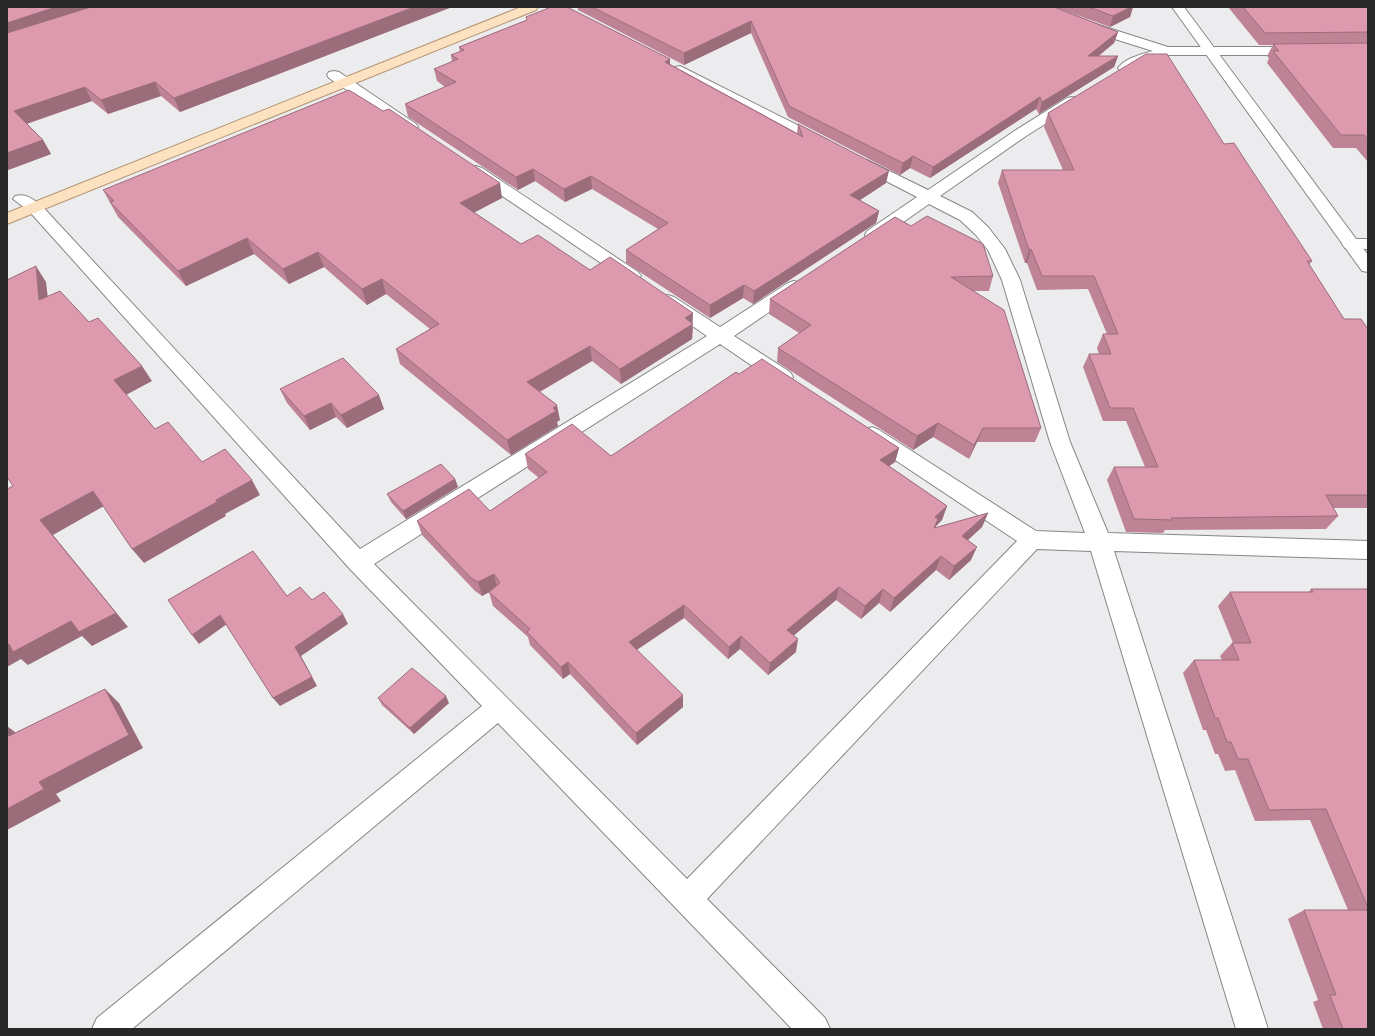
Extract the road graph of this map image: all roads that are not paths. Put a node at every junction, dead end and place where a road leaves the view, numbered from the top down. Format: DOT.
graph roads {
  1 [pos="504,7"];
  2 [pos="532,7"];
  3 [pos="1038,7"];
  4 [pos="1178,7"];
  5 [pos="1167,51"];
  6 [pos="1313,51"];
  7 [pos="1210,52"];
  8 [pos="669,65"];
  9 [pos="1112,76"];
  10 [pos="340,78"];
  11 [pos="1087,91"];
  12 [pos="424,136"];
  13 [pos="837,151"];
  14 [pos="851,158"];
  15 [pos="464,162"];
  16 [pos="929,198"];
  17 [pos="21,204"];
  18 [pos="7,219"];
  19 [pos="1360,244"];
  20 [pos="857,245"];
  21 [pos="1368,267"];
  22 [pos="805,280"];
  23 [pos="720,336"];
  24 [pos="798,387"];
  25 [pos="857,425"];
  26 [pos="1032,540"];
  27 [pos="1100,542"];
  28 [pos="1368,550"];
  29 [pos="358,562"];
  30 [pos="499,707"];
  31 [pos="687,899"];
  32 [pos="108,1029"];
  33 [pos="814,1029"];
  34 [pos="1252,1029"];
  1 -- 10 [label="main road"];
  2 -- 10 [label="main road"];
  3 -- 5 [label="street"];
  4 -- 7 [label="street"];
  5 -- 7 [label="street"];
  5 -- 9 [label="street"];
  6 -- 7 [label="street"];
  7 -- 19 [label="street"];
  8 -- 13 [label="street"];
  10 -- 12 [label="street"];
  10 -- 17 [label="main road"];
  11 -- 16 [label="street"];
  14 -- 16 [label="street"];
  15 -- 23 [label="street"];
  16 -- 20 [label="street"];
  16 -- 27 [label="street"];
  17 -- 18 [label="main road"];
  17 -- 29 [label="street"];
  19 -- 21 [label="street"];
  22 -- 23 [label="street"];
  23 -- 24 [label="street"];
  23 -- 29 [label="street"];
  25 -- 26 [label="street"];
  26 -- 27 [label="street"];
  26 -- 31 [label="street"];
  27 -- 28 [label="street"];
  27 -- 34 [label="street"];
  29 -- 30 [label="street"];
  30 -- 31 [label="street"];
  30 -- 32 [label="street"];
  31 -- 33 [label="street"];
}
